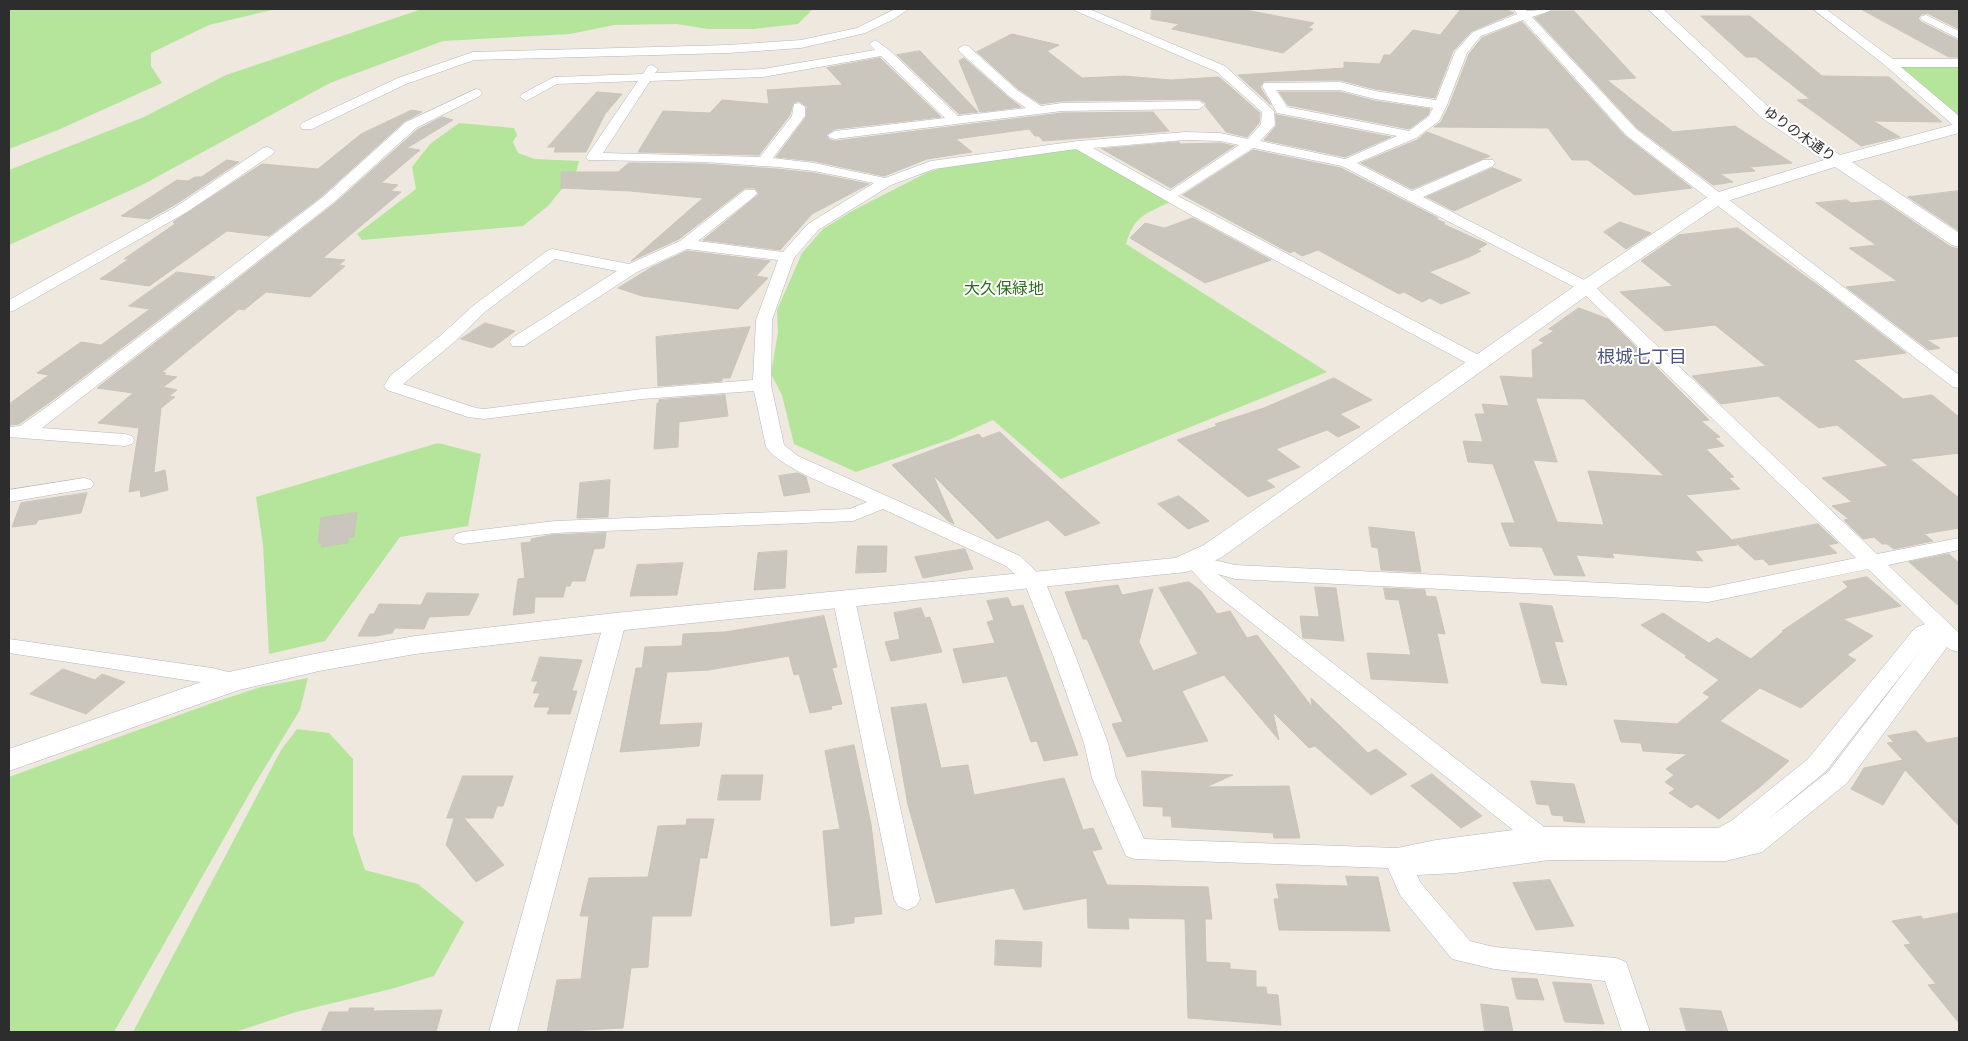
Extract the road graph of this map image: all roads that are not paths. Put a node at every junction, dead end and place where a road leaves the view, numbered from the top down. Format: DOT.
graph roads {
  1 [pos="903,9"];
  2 [pos="1080,9"];
  3 [pos="1546,9"];
  4 [pos="1655,9"];
  5 [pos="1670,9"];
  6 [pos="1819,9"];
  7 [pos="1522,12"];
  8 [pos="1926,18"];
  9 [pos="861,31"];
  10 [pos="1959,36"];
  11 [pos="964,49"];
  12 [pos="661,52"];
  13 [pos="884,52"];
  14 [pos="1890,63"];
  15 [pos="1959,63"];
  16 [pos="648,76"];
  17 [pos="476,93"];
  18 [pos="526,97"];
  19 [pos="1158,101"];
  20 [pos="1199,105"];
  21 [pos="1441,105"];
  22 [pos="799,107"];
  23 [pos="1037,109"];
  24 [pos="955,120"];
  25 [pos="1959,123"];
  26 [pos="306,126"];
  27 [pos="1959,128"];
  28 [pos="835,135"];
  29 [pos="1412,135"];
  30 [pos="1185,136"];
  31 [pos="1251,143"];
  32 [pos="1078,145"];
  33 [pos="268,151"];
  34 [pos="1844,159"];
  35 [pos="765,160"];
  36 [pos="1346,164"];
  37 [pos="1488,164"];
  38 [pos="886,182"];
  39 [pos="1178,192"];
  40 [pos="750,193"];
  41 [pos="1411,197"];
  42 [pos="1718,198"];
  43 [pos="1959,227"];
  44 [pos="1959,241"];
  45 [pos="685,244"];
  46 [pos="787,257"];
  47 [pos="631,269"];
  48 [pos="1586,287"];
  49 [pos="9,308"];
  50 [pos="518,342"];
  51 [pos="1480,363"];
  52 [pos="1959,383"];
  53 [pos="762,385"];
  54 [pos="17,432"];
  55 [pos="125,440"];
  56 [pos="84,484"];
  57 [pos="9,496"];
  58 [pos="881,503"];
  59 [pos="463,538"];
  60 [pos="1959,544"];
  61 [pos="1194,561"];
  62 [pos="1872,562"];
  63 [pos="1033,578"];
  64 [pos="844,600"];
  65 [pos="615,622"];
  66 [pos="1940,627"];
  67 [pos="1959,645"];
  68 [pos="9,646"];
  69 [pos="233,681"];
  70 [pos="9,760"];
  71 [pos="1539,837"];
  72 [pos="1398,862"];
  73 [pos="907,899"];
  74 [pos="503,1032"];
  75 [pos="1636,1032"];
  1 -- 9 [label="street"];
  2 -- 31 [label="street"];
  3 -- 7 [label="street"];
  4 -- 34 [label="street, ゆりの木通り"];
  5 -- 34 [label="street, ゆりの木通り"];
  6 -- 14 [label="street"];
  7 -- 21 [label="street"];
  7 -- 42 [label="street"];
  8 -- 10 [label="street"];
  9 -- 12 [label="street"];
  9 -- 13 [label="street"];
  11 -- 23 [label="street"];
  12 -- 16 [label="street"];
  12 -- 26 [label="street"];
  13 -- 16 [label="street"];
  13 -- 24 [label="street"];
  14 -- 15 [label="street"];
  14 -- 25 [label="street"];
  16 -- 18 [label="street"];
  16 -- 35 [label="street"];
  17 -- 54 [label="street"];
  19 -- 20 [label="street"];
  19 -- 23 [label="street"];
  19 -- 30 [label="street"];
  21 -- 29 [label="street"];
  21 -- 29 [label="street"];
  22 -- 35 [label="street"];
  23 -- 24 [label="street"];
  24 -- 28 [label="street"];
  27 -- 34 [label="street"];
  29 -- 36 [label="street"];
  30 -- 31 [label="street"];
  30 -- 32 [label="street"];
  31 -- 36 [label="street"];
  31 -- 39 [label="street"];
  32 -- 38 [label="street"];
  32 -- 51 [label="street"];
  33 -- 49 [label="street"];
  34 -- 42 [label="street"];
  34 -- 43 [label="street, ゆりの木通り"];
  34 -- 44 [label="street, ゆりの木通り"];
  35 -- 38 [label="street"];
  36 -- 41 [label="street"];
  37 -- 41 [label="street"];
  38 -- 46 [label="street"];
  40 -- 45 [label="street"];
  41 -- 48 [label="street"];
  42 -- 48 [label="street"];
  42 -- 52 [label="street"];
  45 -- 46 [label="street"];
  45 -- 47 [label="street"];
  46 -- 53 [label="street"];
  47 -- 50 [label="street"];
  47 -- 53 [label="street"];
  48 -- 51 [label="street"];
  48 -- 62 [label="street"];
  51 -- 61 [label="street"];
  53 -- 58 [label="street"];
  54 -- 55 [label="street"];
  56 -- 57 [label="street"];
  58 -- 59 [label="street"];
  58 -- 63 [label="street"];
  60 -- 62 [label="street"];
  61 -- 62 [label="street"];
  61 -- 63 [label="street"];
  61 -- 71 [label="street"];
  62 -- 66 [label="street"];
  63 -- 64 [label="street"];
  63 -- 72 [label="street"];
  64 -- 65 [label="street"];
  64 -- 73 [label="street"];
  65 -- 69 [label="street"];
  65 -- 74 [label="street"];
  66 -- 67 [label="street"];
  66 -- 71 [label="street"];
  66 -- 72 [label="street"];
  68 -- 69 [label="street"];
  69 -- 70 [label="street"];
  71 -- 72 [label="street"];
  72 -- 75 [label="street"];
}
